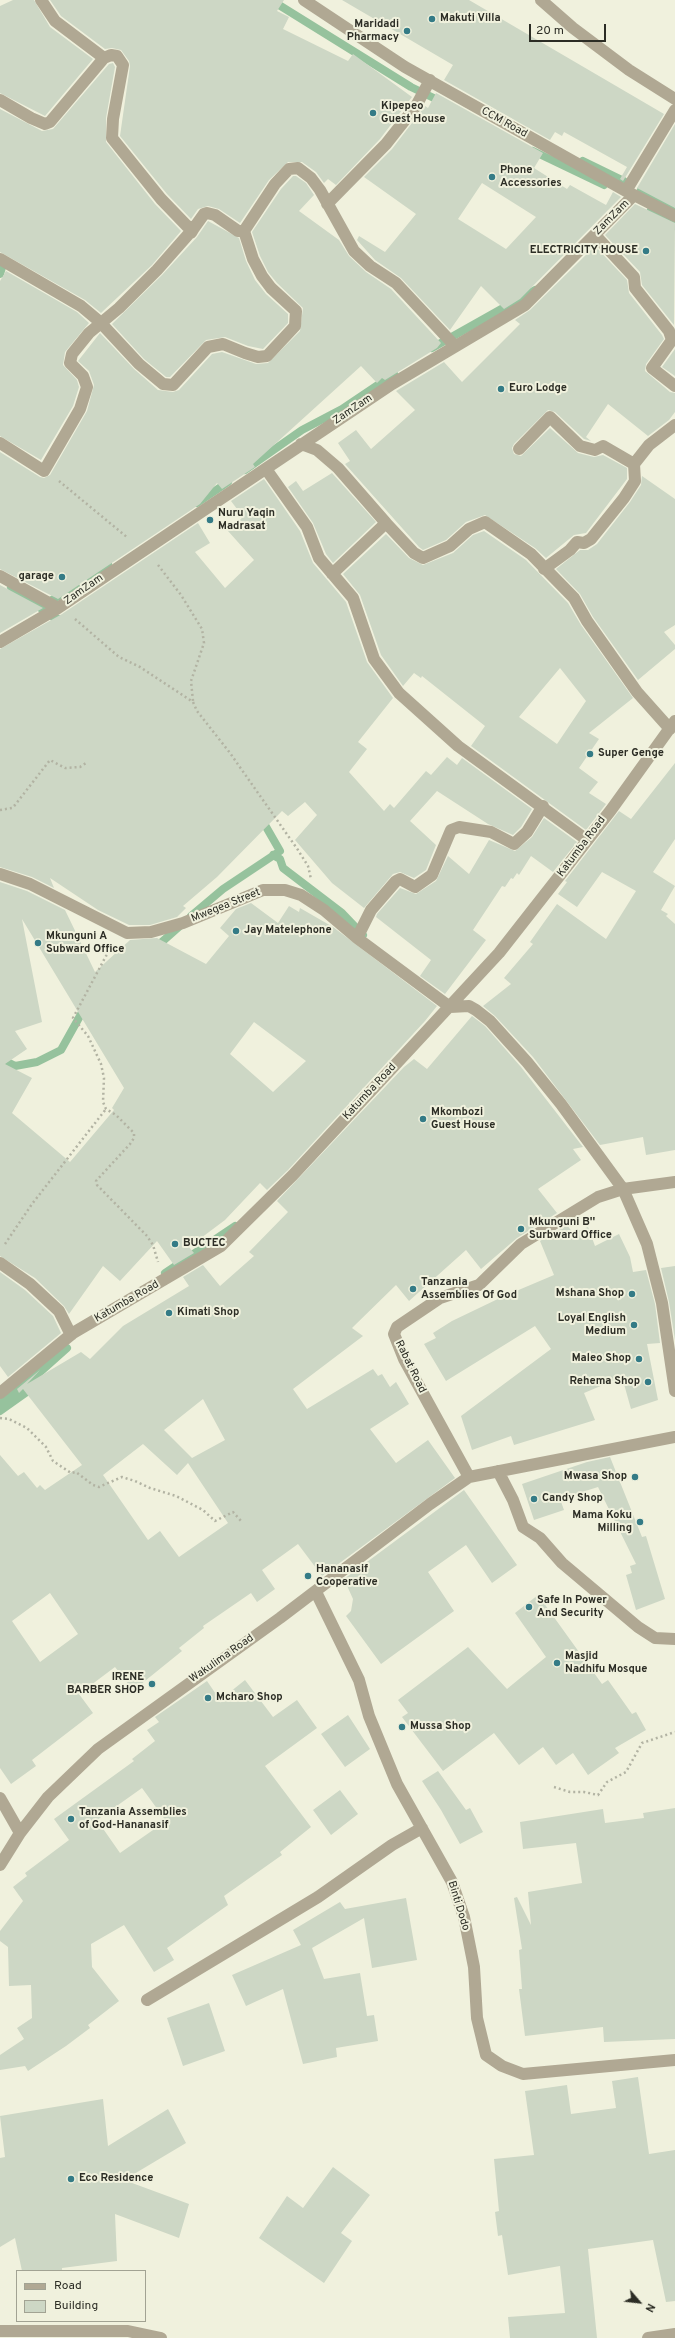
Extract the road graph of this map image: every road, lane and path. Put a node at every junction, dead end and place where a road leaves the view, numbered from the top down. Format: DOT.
graph roads {
  1 [pos="42,0"];
  2 [pos="304,0"];
  3 [pos="541,0"];
  4 [pos="104,58"];
  5 [pos="430,80"];
  6 [pos="675,99"];
  7 [pos="0,100"];
  8 [pos="675,110"];
  9 [pos="630,193"];
  10 [pos="327,204"];
  11 [pos="675,216"];
  12 [pos="194,228"];
  13 [pos="244,231"];
  14 [pos="595,235"];
  15 [pos="1,260"];
  16 [pos="100,322"];
  17 [pos="674,340"];
  18 [pos="455,346"];
  19 [pos="675,386"];
  20 [pos="675,425"];
  21 [pos="0,443"];
  22 [pos="301,444"];
  23 [pos="519,449"];
  24 [pos="634,464"];
  25 [pos="266,469"];
  26 [pos="44,471"];
  27 [pos="386,523"];
  28 [pos="144,548"];
  29 [pos="544,569"];
  30 [pos="332,574"];
  31 [pos="0,576"];
  32 [pos="58,608"];
  33 [pos="0,642"];
  34 [pos="193,702"];
  35 [pos="672,725"];
  36 [pos="86,763"];
  37 [pos="543,806"];
  38 [pos="0,810"];
  39 [pos="587,840"];
  40 [pos="0,874"];
  41 [pos="301,895"];
  42 [pos="128,933"];
  43 [pos="357,938"];
  44 [pos="450,1007"];
  45 [pos="106,1109"];
  46 [pos="675,1182"];
  47 [pos="623,1189"];
  48 [pos="1,1249"];
  49 [pos="0,1263"];
  50 [pos="163,1281"];
  51 [pos="71,1335"];
  52 [pos="675,1391"];
  53 [pos="0,1393"];
  54 [pos="0,1418"];
  55 [pos="675,1437"];
  56 [pos="498,1470"];
  57 [pos="469,1477"];
  58 [pos="241,1521"];
  59 [pos="316,1592"];
  60 [pos="675,1639"];
  61 [pos="675,1732"];
  62 [pos="554,1787"];
  63 [pos="0,1798"];
  64 [pos="422,1828"];
  65 [pos="20,1833"];
  66 [pos="0,1865"];
  67 [pos="147,2000"];
  68 [pos="675,2060"];
  69 [pos="0,2332"];
  70 [pos="675,2334"];
  71 [pos="161,2338"];
  72 [pos="648,2338"];
  1 -- 4 [label="street"];
  2 -- 5 [label="street, CCM Road"];
  3 -- 6 [label="street"];
  4 -- 7 [label="street"];
  4 -- 12 [label="street"];
  5 -- 9 [label="street, CCM Road"];
  5 -- 10 [label="street"];
  8 -- 9 [label="street"];
  9 -- 11 [label="street, CCM Road"];
  9 -- 14 [label="street, ZamZam"];
  10 -- 13 [label="street"];
  10 -- 18 [label="street"];
  12 -- 13 [label="street"];
  12 -- 16 [label="street"];
  13 -- 16 [label="street"];
  14 -- 17 [label="street"];
  14 -- 18 [label="street, ZamZam"];
  15 -- 16 [label="street"];
  16 -- 26 [label="street"];
  17 -- 19 [label="street"];
  18 -- 22 [label="street, ZamZam"];
  20 -- 24 [label="street"];
  21 -- 26 [label="street"];
  22 -- 25 [label="street, ZamZam"];
  22 -- 27 [label="street"];
  23 -- 24 [label="street"];
  24 -- 29 [label="street"];
  25 -- 28 [label="street, ZamZam"];
  25 -- 30 [label="street"];
  26 -- 28 [label="path"];
  27 -- 29 [label="street"];
  27 -- 30 [label="street"];
  28 -- 32 [label="street, ZamZam"];
  28 -- 34 [label="path"];
  29 -- 35 [label="street"];
  30 -- 37 [label="street"];
  31 -- 32 [label="street"];
  32 -- 33 [label="street, ZamZam"];
  32 -- 34 [label="path"];
  34 -- 41 [label="path"];
  35 -- 39 [label="street, Katumba Road"];
  36 -- 38 [label="path"];
  37 -- 39 [label="street"];
  37 -- 43 [label="street"];
  39 -- 44 [label="street, Katumba Road"];
  40 -- 42 [label="street, Mwegea Street"];
  41 -- 42 [label="street, Mwegea Street"];
  41 -- 43 [label="street, Mwegea Street"];
  42 -- 45 [label="path"];
  43 -- 44 [label="street, Mwegea Street"];
  44 -- 47 [label="street"];
  44 -- 50 [label="street, Katumba Road"];
  45 -- 48 [label="path"];
  45 -- 50 [label="path"];
  46 -- 47 [label="street, Rabat Road"];
  47 -- 52 [label="street"];
  47 -- 57 [label="street, Rabat Road"];
  49 -- 51 [label="street"];
  50 -- 51 [label="street, Katumba Road"];
  51 -- 53 [label="street, Katumba Road"];
  54 -- 58 [label="path"];
  55 -- 56 [label="street"];
  56 -- 57 [label="street"];
  56 -- 60 [label="street"];
  57 -- 59 [label="street, Wakulima Road"];
  59 -- 64 [label="street, Binti Dodo"];
  59 -- 65 [label="street, Wakulima Road"];
  61 -- 62 [label="path"];
  63 -- 65 [label="street"];
  64 -- 67 [label="street"];
  64 -- 68 [label="street, Binti Dodo"];
  65 -- 66 [label="street, Wakulima Road"];
  69 -- 71 [label="street"];
  70 -- 72 [label="street"];
}
